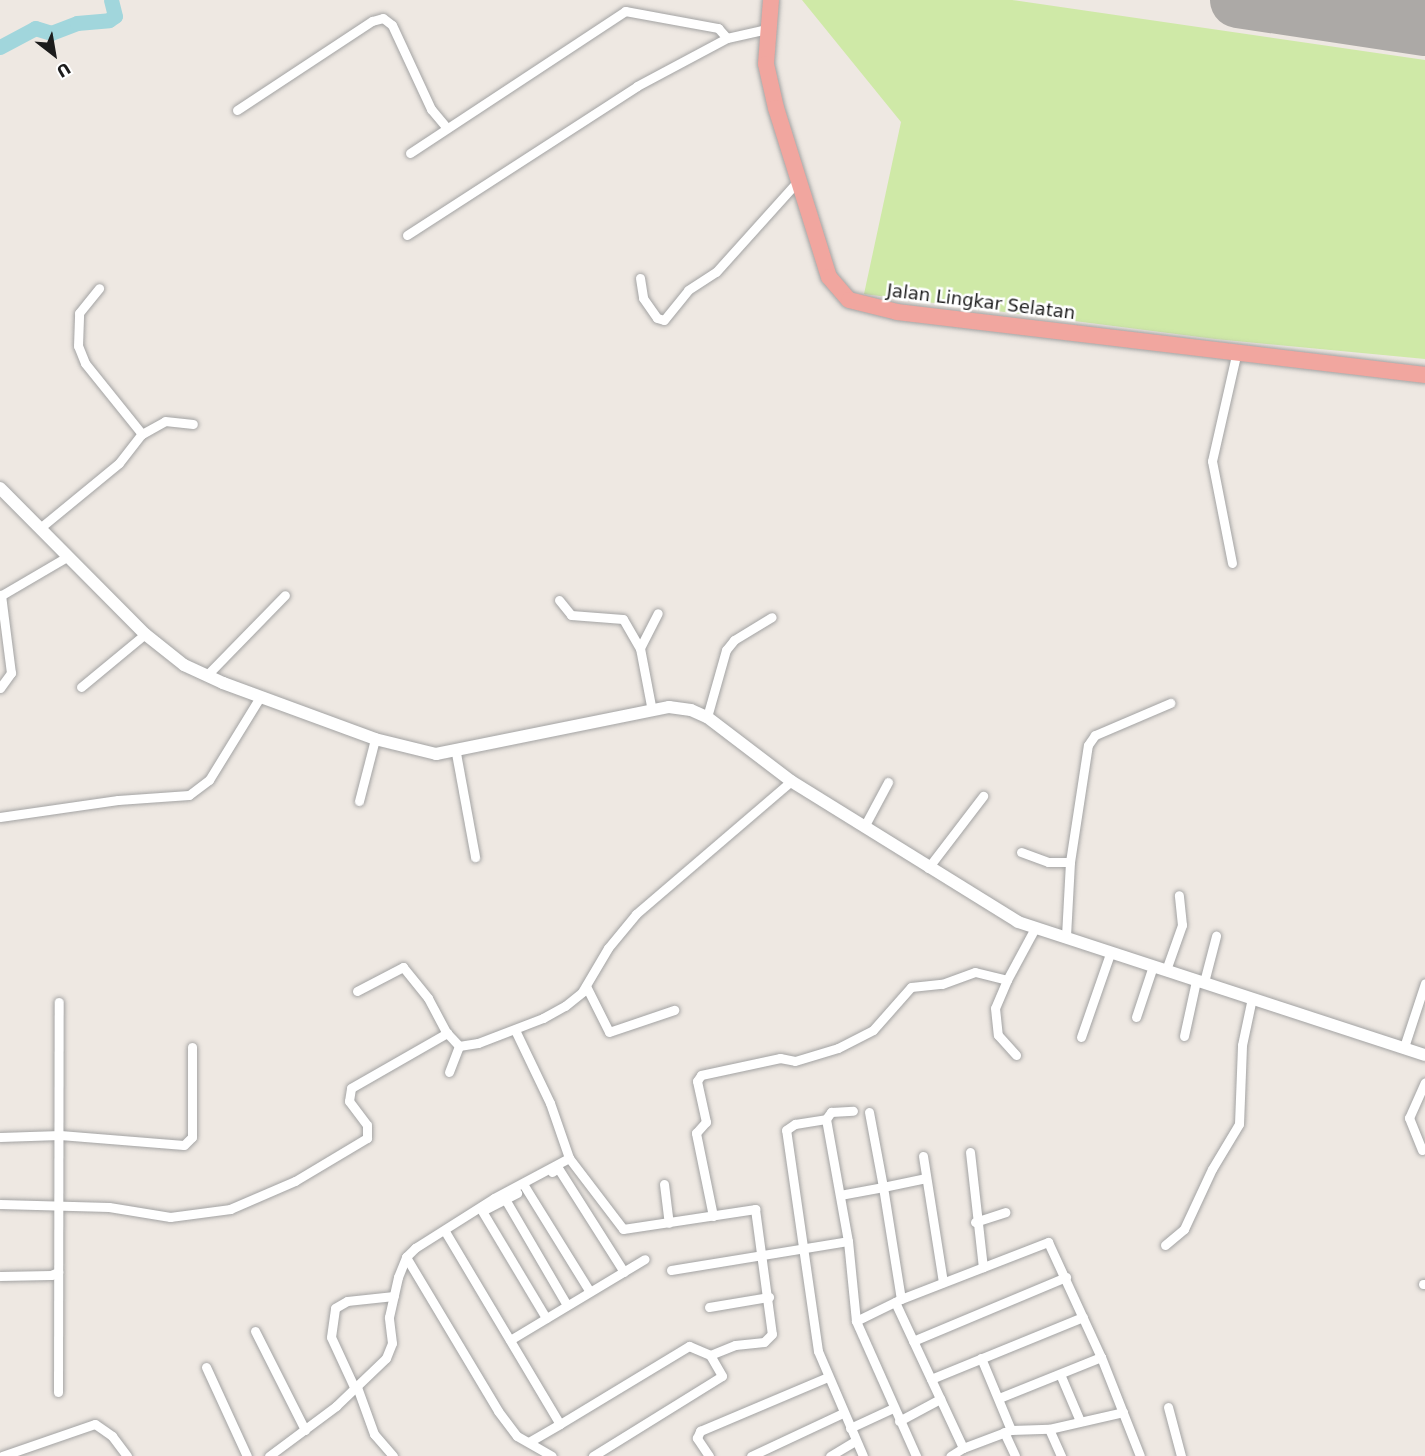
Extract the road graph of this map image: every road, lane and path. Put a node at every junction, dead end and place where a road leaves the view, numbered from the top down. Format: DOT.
graph roads {
  1 [pos="771,0"];
  2 [pos="767,29"];
  3 [pos="727,39"];
  4 [pos="237,110"];
  5 [pos="447,128"];
  6 [pos="410,153"];
  7 [pos="797,182"];
  8 [pos="407,235"];
  9 [pos="640,278"];
  10 [pos="99,288"];
  11 [pos="1236,351"];
  12 [pos="1425,375"];
  13 [pos="193,424"];
  14 [pos="142,434"];
  15 [pos="0,488"];
  16 [pos="40,528"];
  17 [pos="65,558"];
  18 [pos="1232,563"];
  19 [pos="0,595"];
  20 [pos="285,595"];
  21 [pos="559,600"];
  22 [pos="658,613"];
  23 [pos="772,617"];
  24 [pos="145,634"];
  25 [pos="640,648"];
  26 [pos="206,676"];
  27 [pos="81,687"];
  28 [pos="0,688"];
  29 [pos="260,697"];
  30 [pos="1170,703"];
  31 [pos="652,711"];
  32 [pos="707,717"];
  33 [pos="375,739"];
  34 [pos="456,753"];
  35 [pos="791,781"];
  36 [pos="888,782"];
  37 [pos="984,796"];
  38 [pos="360,801"];
  39 [pos="0,817"];
  40 [pos="864,827"];
  41 [pos="1021,852"];
  42 [pos="475,857"];
  43 [pos="1070,862"];
  44 [pos="928,868"];
  45 [pos="1179,896"];
  46 [pos="1035,928"];
  47 [pos="1066,936"];
  48 [pos="1216,936"];
  49 [pos="1111,951"];
  50 [pos="1153,966"];
  51 [pos="1166,970"];
  52 [pos="1007,980"];
  53 [pos="1200,981"];
  54 [pos="1425,983"];
  55 [pos="586,986"];
  56 [pos="357,991"];
  57 [pos="1252,998"];
  58 [pos="59,1002"];
  59 [pos="674,1010"];
  60 [pos="1136,1017"];
  61 [pos="515,1029"];
  62 [pos="447,1033"];
  63 [pos="1184,1036"];
  64 [pos="1081,1037"];
  65 [pos="459,1046"];
  66 [pos="192,1047"];
  67 [pos="1404,1047"];
  68 [pos="1016,1055"];
  69 [pos="1425,1055"];
  70 [pos="449,1072"];
  71 [pos="1425,1082"];
  72 [pos="853,1111"];
  73 [pos="869,1112"];
  74 [pos="826,1119"];
  75 [pos="60,1135"];
  76 [pos="0,1137"];
  77 [pos="1422,1149"];
  78 [pos="970,1152"];
  79 [pos="923,1156"];
  80 [pos="569,1158"];
  81 [pos="926,1178"];
  82 [pos="664,1184"];
  83 [pos="525,1187"];
  84 [pos="883,1187"];
  85 [pos="840,1195"];
  86 [pos="505,1199"];
  87 [pos="60,1203"];
  88 [pos="0,1204"];
  89 [pos="483,1211"];
  90 [pos="1005,1212"];
  91 [pos="712,1216"];
  92 [pos="975,1222"];
  93 [pos="669,1223"];
  94 [pos="445,1231"];
  95 [pos="848,1241"];
  96 [pos="1165,1245"];
  97 [pos="804,1248"];
  98 [pos="762,1254"];
  99 [pos="406,1257"];
  100 [pos="645,1259"];
  101 [pos="983,1267"];
  102 [pos="671,1270"];
  103 [pos="58,1272"];
  104 [pos="624,1272"];
  105 [pos="0,1276"];
  106 [pos="1066,1277"];
  107 [pos="943,1282"];
  108 [pos="590,1292"];
  109 [pos="394,1296"];
  110 [pos="769,1297"];
  111 [pos="898,1301"];
  112 [pos="567,1305"];
  113 [pos="709,1307"];
  114 [pos="1083,1317"];
  115 [pos="546,1318"];
  116 [pos="856,1321"];
  117 [pos="255,1331"];
  118 [pos="510,1340"];
  119 [pos="913,1341"];
  120 [pos="710,1355"];
  121 [pos="1101,1357"];
  122 [pos="981,1358"];
  123 [pos="206,1367"];
  124 [pos="1060,1374"];
  125 [pos="828,1377"];
  126 [pos="931,1379"];
  127 [pos="356,1388"];
  128 [pos="58,1392"];
  129 [pos="999,1398"];
  130 [pos="940,1399"];
  131 [pos="1168,1407"];
  132 [pos="893,1408"];
  133 [pos="1123,1412"];
  134 [pos="843,1413"];
  135 [pos="899,1421"];
  136 [pos="1080,1421"];
  137 [pos="560,1424"];
  138 [pos="850,1428"];
  139 [pos="1049,1429"];
  140 [pos="305,1430"];
  141 [pos="1008,1431"];
  142 [pos="855,1441"];
  143 [pos="529,1442"];
  144 [pos="963,1448"];
  145 [pos="2,1456"];
  146 [pos="127,1456"];
  147 [pos="247,1456"];
  148 [pos="269,1456"];
  149 [pos="393,1456"];
  150 [pos="552,1456"];
  151 [pos="592,1456"];
  152 [pos="709,1456"];
  153 [pos="751,1456"];
  154 [pos="830,1456"];
  155 [pos="863,1456"];
  156 [pos="916,1456"];
  157 [pos="950,1456"];
  158 [pos="1016,1456"];
  159 [pos="1062,1456"];
  160 [pos="1140,1456"];
  161 [pos="1181,1456"];
  1 -- 2 [label="highway, Jalan Lingkar Selatan"];
  2 -- 3 [label="street"];
  2 -- 7 [label="highway, Jalan Lingkar Selatan"];
  3 -- 5 [label="street"];
  3 -- 8 [label="street"];
  4 -- 5 [label="street"];
  5 -- 6 [label="street"];
  7 -- 9 [label="street"];
  7 -- 11 [label="highway, Jalan Lingkar Selatan"];
  10 -- 14 [label="street"];
  11 -- 12 [label="highway, Jalan Lingkar Selatan"];
  11 -- 18 [label="street"];
  13 -- 14 [label="street"];
  14 -- 16 [label="street"];
  15 -- 16 [label="street"];
  16 -- 17 [label="street"];
  17 -- 19 [label="street"];
  17 -- 24 [label="street"];
  19 -- 28 [label="street"];
  20 -- 26 [label="street"];
  21 -- 25 [label="street"];
  22 -- 25 [label="street"];
  23 -- 32 [label="street"];
  24 -- 26 [label="street"];
  24 -- 27 [label="street"];
  25 -- 31 [label="street"];
  26 -- 29 [label="street"];
  29 -- 33 [label="street"];
  29 -- 39 [label="street"];
  30 -- 43 [label="street"];
  31 -- 32 [label="street"];
  31 -- 34 [label="street"];
  32 -- 35 [label="street"];
  33 -- 34 [label="street"];
  33 -- 38 [label="street"];
  34 -- 42 [label="street"];
  35 -- 40 [label="street"];
  35 -- 55 [label="street"];
  36 -- 40 [label="street"];
  37 -- 44 [label="street"];
  40 -- 44 [label="street"];
  41 -- 43 [label="street"];
  43 -- 47 [label="street"];
  44 -- 46 [label="street"];
  45 -- 51 [label="street"];
  46 -- 47 [label="street"];
  46 -- 52 [label="street"];
  47 -- 49 [label="street"];
  48 -- 53 [label="street"];
  49 -- 50 [label="street"];
  49 -- 64 [label="street"];
  50 -- 51 [label="street"];
  50 -- 60 [label="street"];
  51 -- 53 [label="street"];
  52 -- 68 [label="street"];
  52 -- 91 [label="street"];
  53 -- 57 [label="street"];
  53 -- 63 [label="street"];
  54 -- 67 [label="street"];
  55 -- 59 [label="street"];
  55 -- 61 [label="street"];
  56 -- 62 [label="street"];
  57 -- 67 [label="street"];
  57 -- 96 [label="street"];
  58 -- 75 [label="street"];
  61 -- 65 [label="street"];
  61 -- 80 [label="street"];
  62 -- 65 [label="street"];
  62 -- 87 [label="street"];
  65 -- 70 [label="street"];
  66 -- 75 [label="street"];
  67 -- 69 [label="street"];
  71 -- 77 [label="street"];
  72 -- 74 [label="street"];
  73 -- 84 [label="street"];
  74 -- 85 [label="street"];
  74 -- 97 [label="street"];
  75 -- 76 [label="street"];
  75 -- 87 [label="street"];
  78 -- 92 [label="street"];
  79 -- 81 [label="street"];
  80 -- 93 [label="street"];
  80 -- 94 [label="street"];
  81 -- 84 [label="street"];
  81 -- 107 [label="street"];
  82 -- 93 [label="street"];
  83 -- 86 [label="street"];
  83 -- 104 [label="street"];
  83 -- 108 [label="street"];
  84 -- 85 [label="street"];
  84 -- 111 [label="street"];
  85 -- 95 [label="street"];
  86 -- 89 [label="street"];
  86 -- 112 [label="street"];
  87 -- 88 [label="street"];
  87 -- 103 [label="street"];
  89 -- 94 [label="street"];
  89 -- 115 [label="street"];
  90 -- 92 [label="street"];
  91 -- 93 [label="street"];
  91 -- 98 [label="street"];
  92 -- 101 [label="street"];
  94 -- 99 [label="street"];
  94 -- 118 [label="street"];
  95 -- 97 [label="street"];
  95 -- 116 [label="street"];
  97 -- 98 [label="street"];
  97 -- 125 [label="street"];
  98 -- 102 [label="street"];
  98 -- 110 [label="street"];
  99 -- 109 [label="street"];
  99 -- 143 [label="street"];
  100 -- 104 [label="street"];
  101 -- 106 [label="street"];
  101 -- 107 [label="street"];
  103 -- 105 [label="street"];
  103 -- 128 [label="street"];
  104 -- 108 [label="street"];
  106 -- 114 [label="street"];
  106 -- 119 [label="street"];
  107 -- 111 [label="street"];
  108 -- 112 [label="street"];
  109 -- 127 [label="street"];
  109 -- 127 [label="street"];
  110 -- 113 [label="street"];
  110 -- 120 [label="street"];
  111 -- 116 [label="street"];
  111 -- 119 [label="street"];
  112 -- 115 [label="street"];
  114 -- 121 [label="street"];
  114 -- 122 [label="street"];
  115 -- 118 [label="street"];
  116 -- 132 [label="street"];
  117 -- 140 [label="street"];
  118 -- 137 [label="street"];
  119 -- 126 [label="street"];
  120 -- 137 [label="street"];
  120 -- 151 [label="street"];
  121 -- 124 [label="street"];
  121 -- 133 [label="street"];
  122 -- 126 [label="street"];
  122 -- 129 [label="street"];
  123 -- 147 [label="street"];
  124 -- 129 [label="street"];
  124 -- 136 [label="street"];
  125 -- 134 [label="street"];
  125 -- 152 [label="street"];
  126 -- 130 [label="street"];
  127 -- 140 [label="street"];
  127 -- 149 [label="street"];
  129 -- 141 [label="street"];
  130 -- 135 [label="street"];
  130 -- 144 [label="street"];
  131 -- 161 [label="street"];
  132 -- 135 [label="street"];
  132 -- 138 [label="street"];
  133 -- 136 [label="street"];
  133 -- 160 [label="street"];
  134 -- 138 [label="street"];
  134 -- 153 [label="street"];
  135 -- 156 [label="street"];
  136 -- 139 [label="street"];
  137 -- 143 [label="street"];
  138 -- 142 [label="street"];
  139 -- 141 [label="street"];
  139 -- 159 [label="street"];
  140 -- 148 [label="street"];
  141 -- 144 [label="street"];
  141 -- 158 [label="street"];
  142 -- 154 [label="street"];
  142 -- 155 [label="street"];
  143 -- 150 [label="street"];
  144 -- 157 [label="street"];
  145 -- 146 [label="street"];
}
